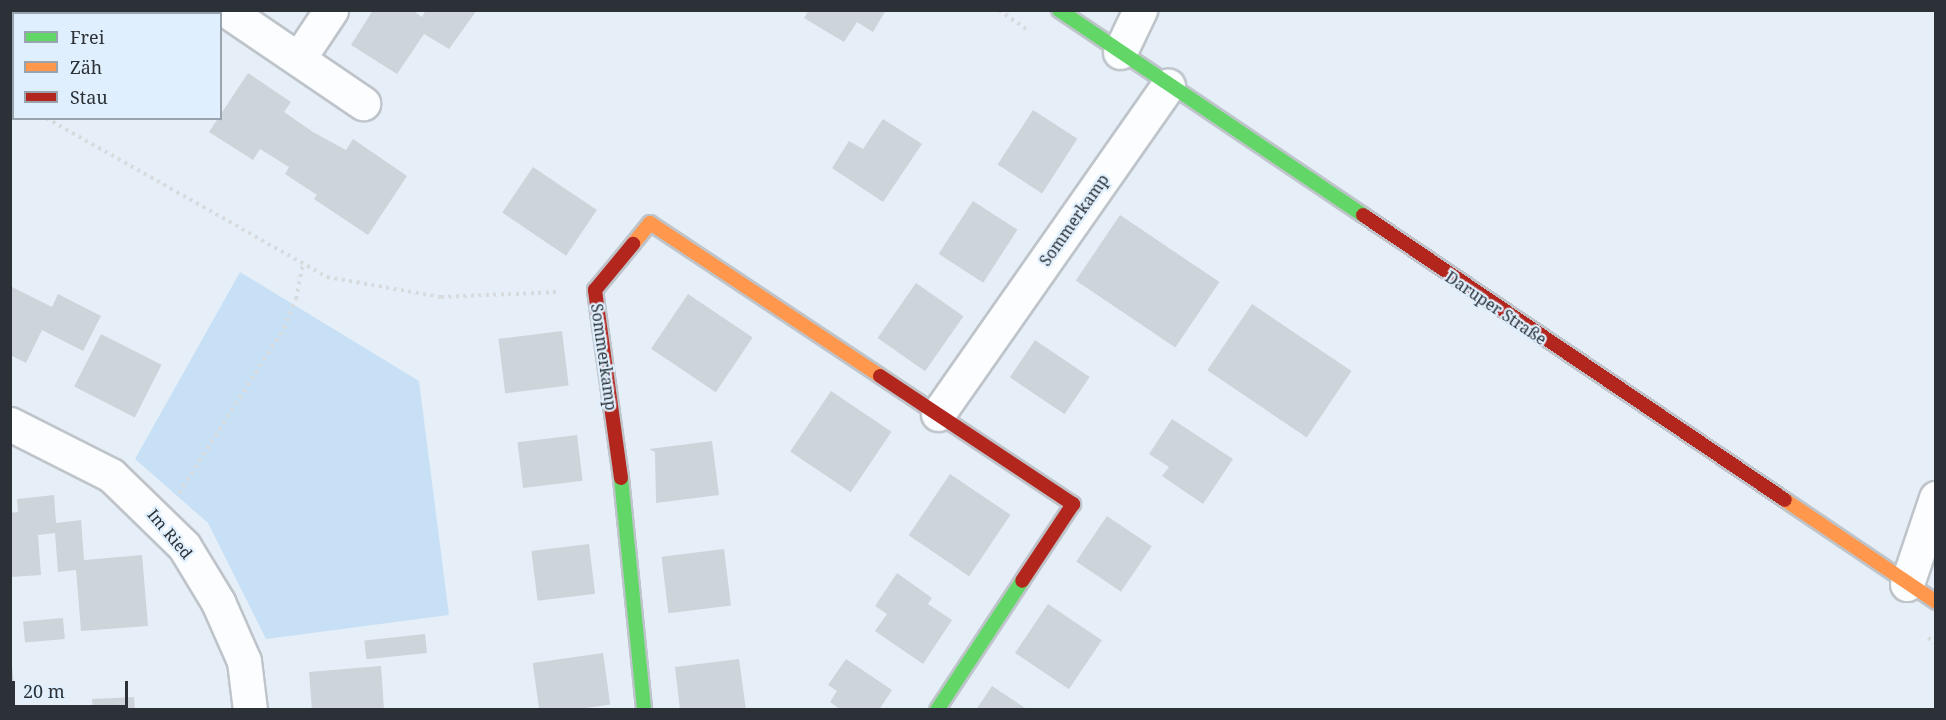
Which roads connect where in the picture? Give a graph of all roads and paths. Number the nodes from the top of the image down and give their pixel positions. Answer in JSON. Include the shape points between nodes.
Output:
{"nodes":[{"id":1,"x":226,"y":10,"type":"edge"},
{"id":2,"x":331,"y":10,"type":"edge"},
{"id":3,"x":1059,"y":10,"type":"edge"},
{"id":4,"x":1140,"y":10,"type":"edge"},
{"id":5,"x":1120,"y":52,"type":"junction"},
{"id":6,"x":299,"y":58,"type":"junction"},
{"id":7,"x":1168,"y":85,"type":"junction"},
{"id":8,"x":363,"y":103,"type":"dead end"},
{"id":9,"x":50,"y":120,"type":"edge"},
{"id":10,"x":303,"y":263,"type":"junction"},
{"id":11,"x":595,"y":290,"type":"junction"},
{"id":12,"x":938,"y":414,"type":"junction"},
{"id":13,"x":10,"y":424,"type":"edge"},
{"id":14,"x":1935,"y":498,"type":"edge"},
{"id":15,"x":161,"y":521,"type":"junction"},
{"id":16,"x":1907,"y":584,"type":"junction"},
{"id":17,"x":1935,"y":602,"type":"edge"},
{"id":18,"x":250,"y":710,"type":"edge"},
{"id":19,"x":644,"y":710,"type":"edge"},
{"id":20,"x":937,"y":710,"type":"edge"}],
"edges":[{"from":1,"to":6,"type":"street"},
{"from":2,"to":6,"type":"street"},
{"from":3,"to":5,"type":"street","name":"Daruper Straße"},
{"from":4,"to":5,"type":"street"},
{"from":5,"to":7,"type":"street","name":"Daruper Straße"},
{"from":6,"to":8,"type":"street"},
{"from":7,"to":12,"type":"street","name":"Sommerkamp"},
{"from":7,"to":16,"type":"street","name":"Daruper Straße"},
{"from":9,"to":10,"type":"path"},
{"from":10,"to":11,"type":"path","via":[[327,277],[441,297]]},
{"from":10,"to":15,"type":"path","via":[[296,299],[284,328]]},
{"from":11,"to":12,"type":"street","name":"Sommerkamp","via":[[650,223]]},
{"from":11,"to":19,"type":"street","name":"Sommerkamp","via":[[623,492]]},
{"from":12,"to":20,"type":"street","name":"Sommerkamp","via":[[1073,504]]},
{"from":13,"to":15,"type":"street","name":"Im Ried","via":[[111,475]]},
{"from":14,"to":16,"type":"street"},
{"from":15,"to":18,"type":"street","name":"Im Ried","via":[[184,546],[218,603],[244,661]]},
{"from":16,"to":17,"type":"street","name":"Daruper Straße"}]}
